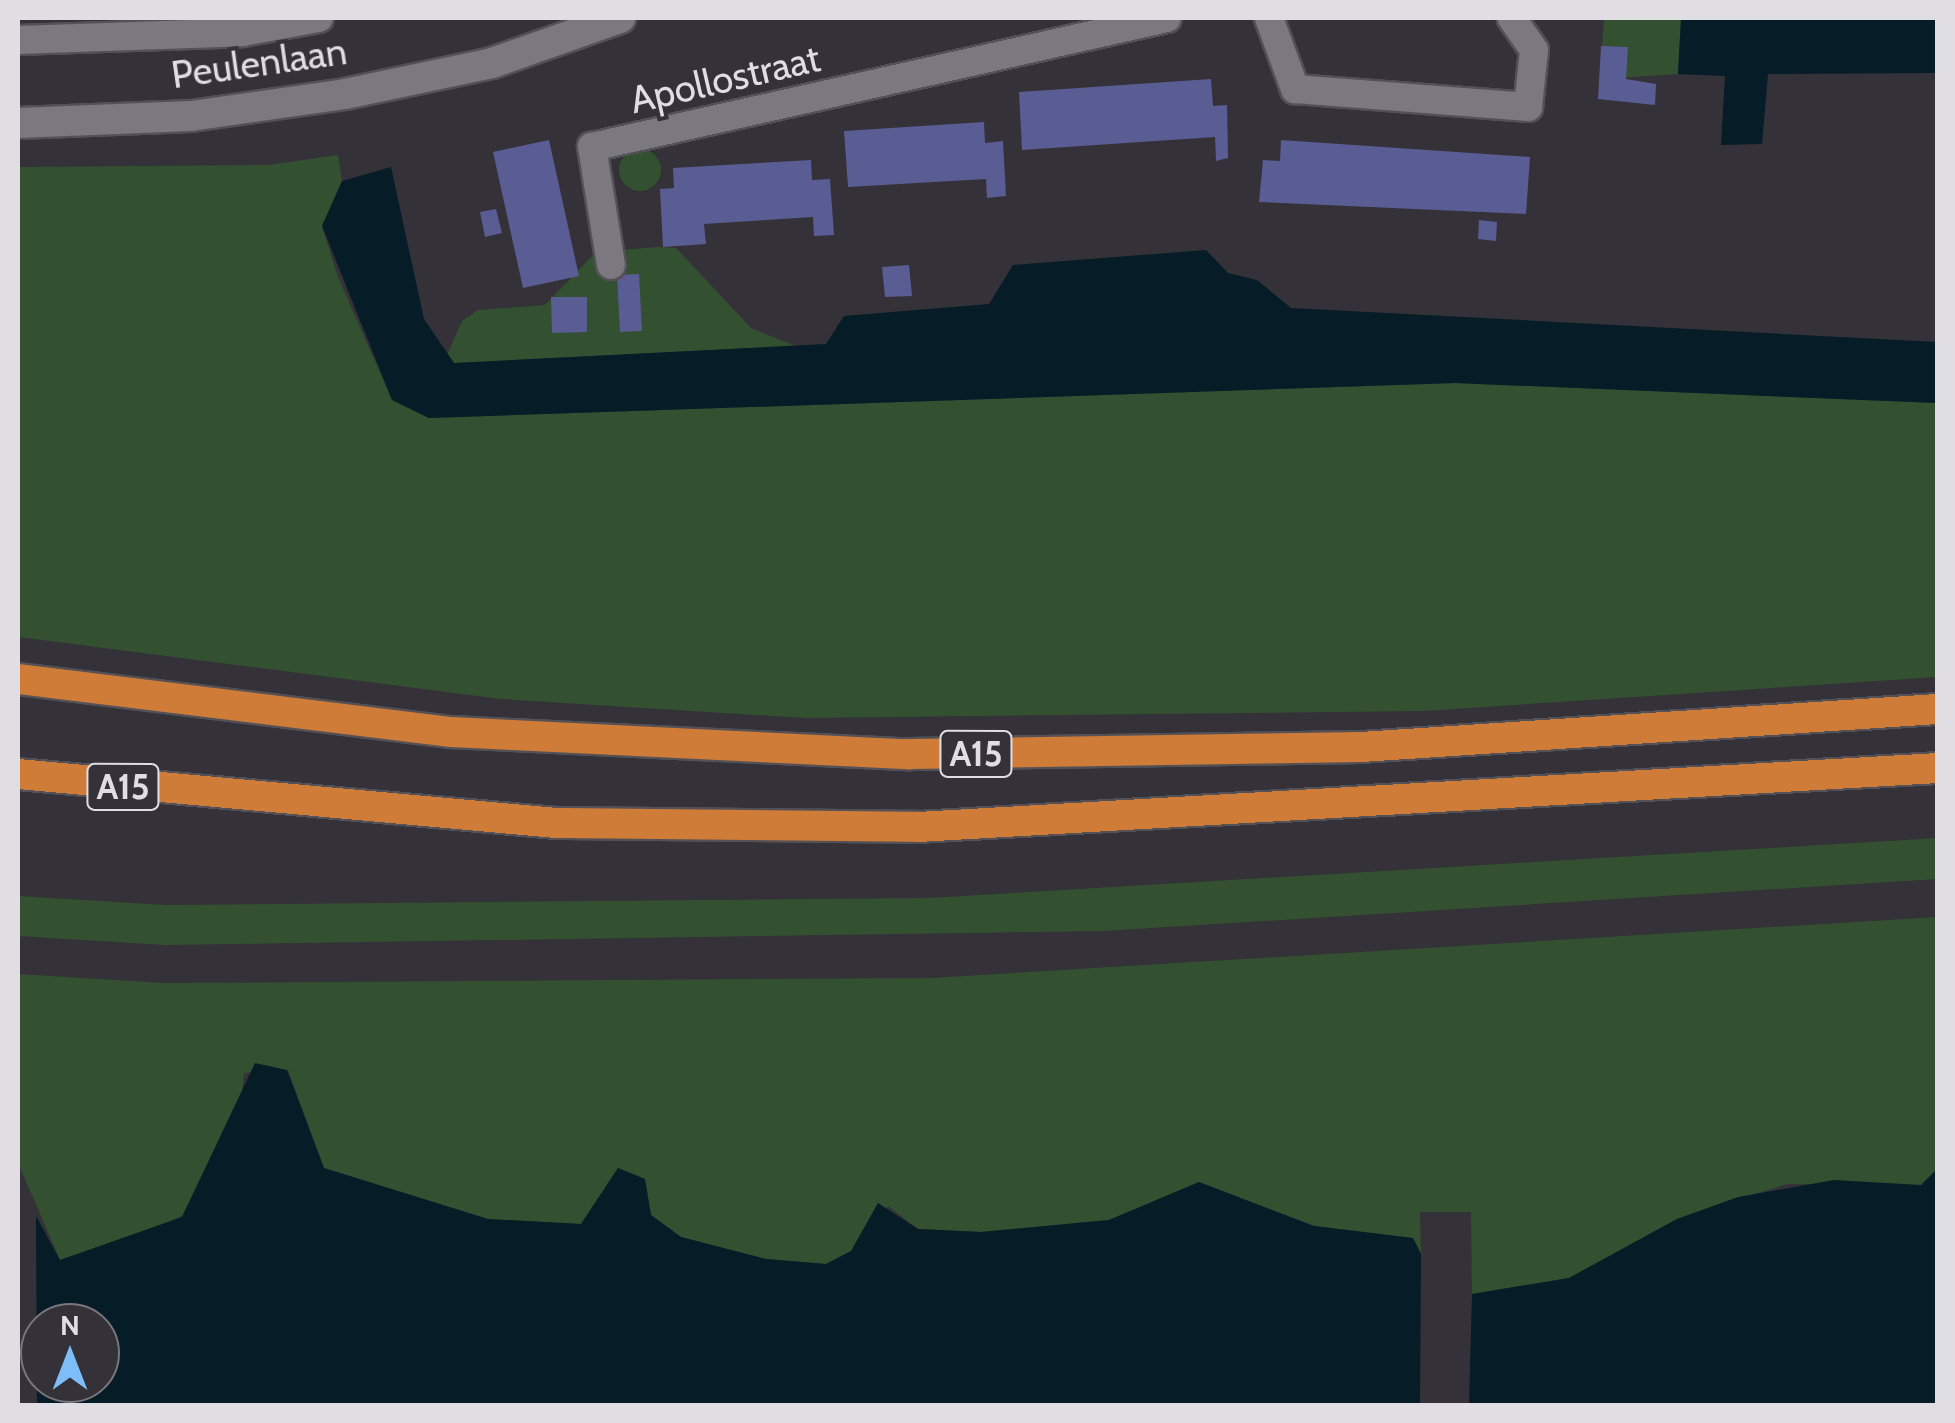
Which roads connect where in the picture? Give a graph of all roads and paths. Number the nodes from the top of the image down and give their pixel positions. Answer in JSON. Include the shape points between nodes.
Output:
{"nodes":[{"id":1,"x":319,"y":18,"type":"edge"},
{"id":2,"x":620,"y":18,"type":"edge"},
{"id":3,"x":1166,"y":18,"type":"edge"},
{"id":4,"x":1269,"y":18,"type":"edge"},
{"id":5,"x":1512,"y":18,"type":"edge"},
{"id":6,"x":18,"y":40,"type":"edge"},
{"id":7,"x":18,"y":122,"type":"edge"},
{"id":8,"x":611,"y":265,"type":"dead end"},
{"id":9,"x":18,"y":679,"type":"edge"},
{"id":10,"x":1938,"y":709,"type":"edge"},
{"id":11,"x":1938,"y":768,"type":"edge"},
{"id":12,"x":18,"y":774,"type":"edge"}],
"edges":[{"from":1,"to":6,"type":"street","via":[[243,32]]},
{"from":2,"to":7,"type":"street","name":"Peulenlaan","via":[[492,63],[345,94],[191,116]]},
{"from":3,"to":8,"type":"street","name":"Apollostraat","via":[[592,147]]},
{"from":4,"to":5,"type":"street","via":[[1295,89],[1528,107],[1534,50]]},
{"from":9,"to":10,"type":"highway","number":"A15","via":[[451,732],[908,754],[1360,747]]},
{"from":11,"to":12,"type":"highway","number":"A15","via":[[918,827],[487,819]]}]}
